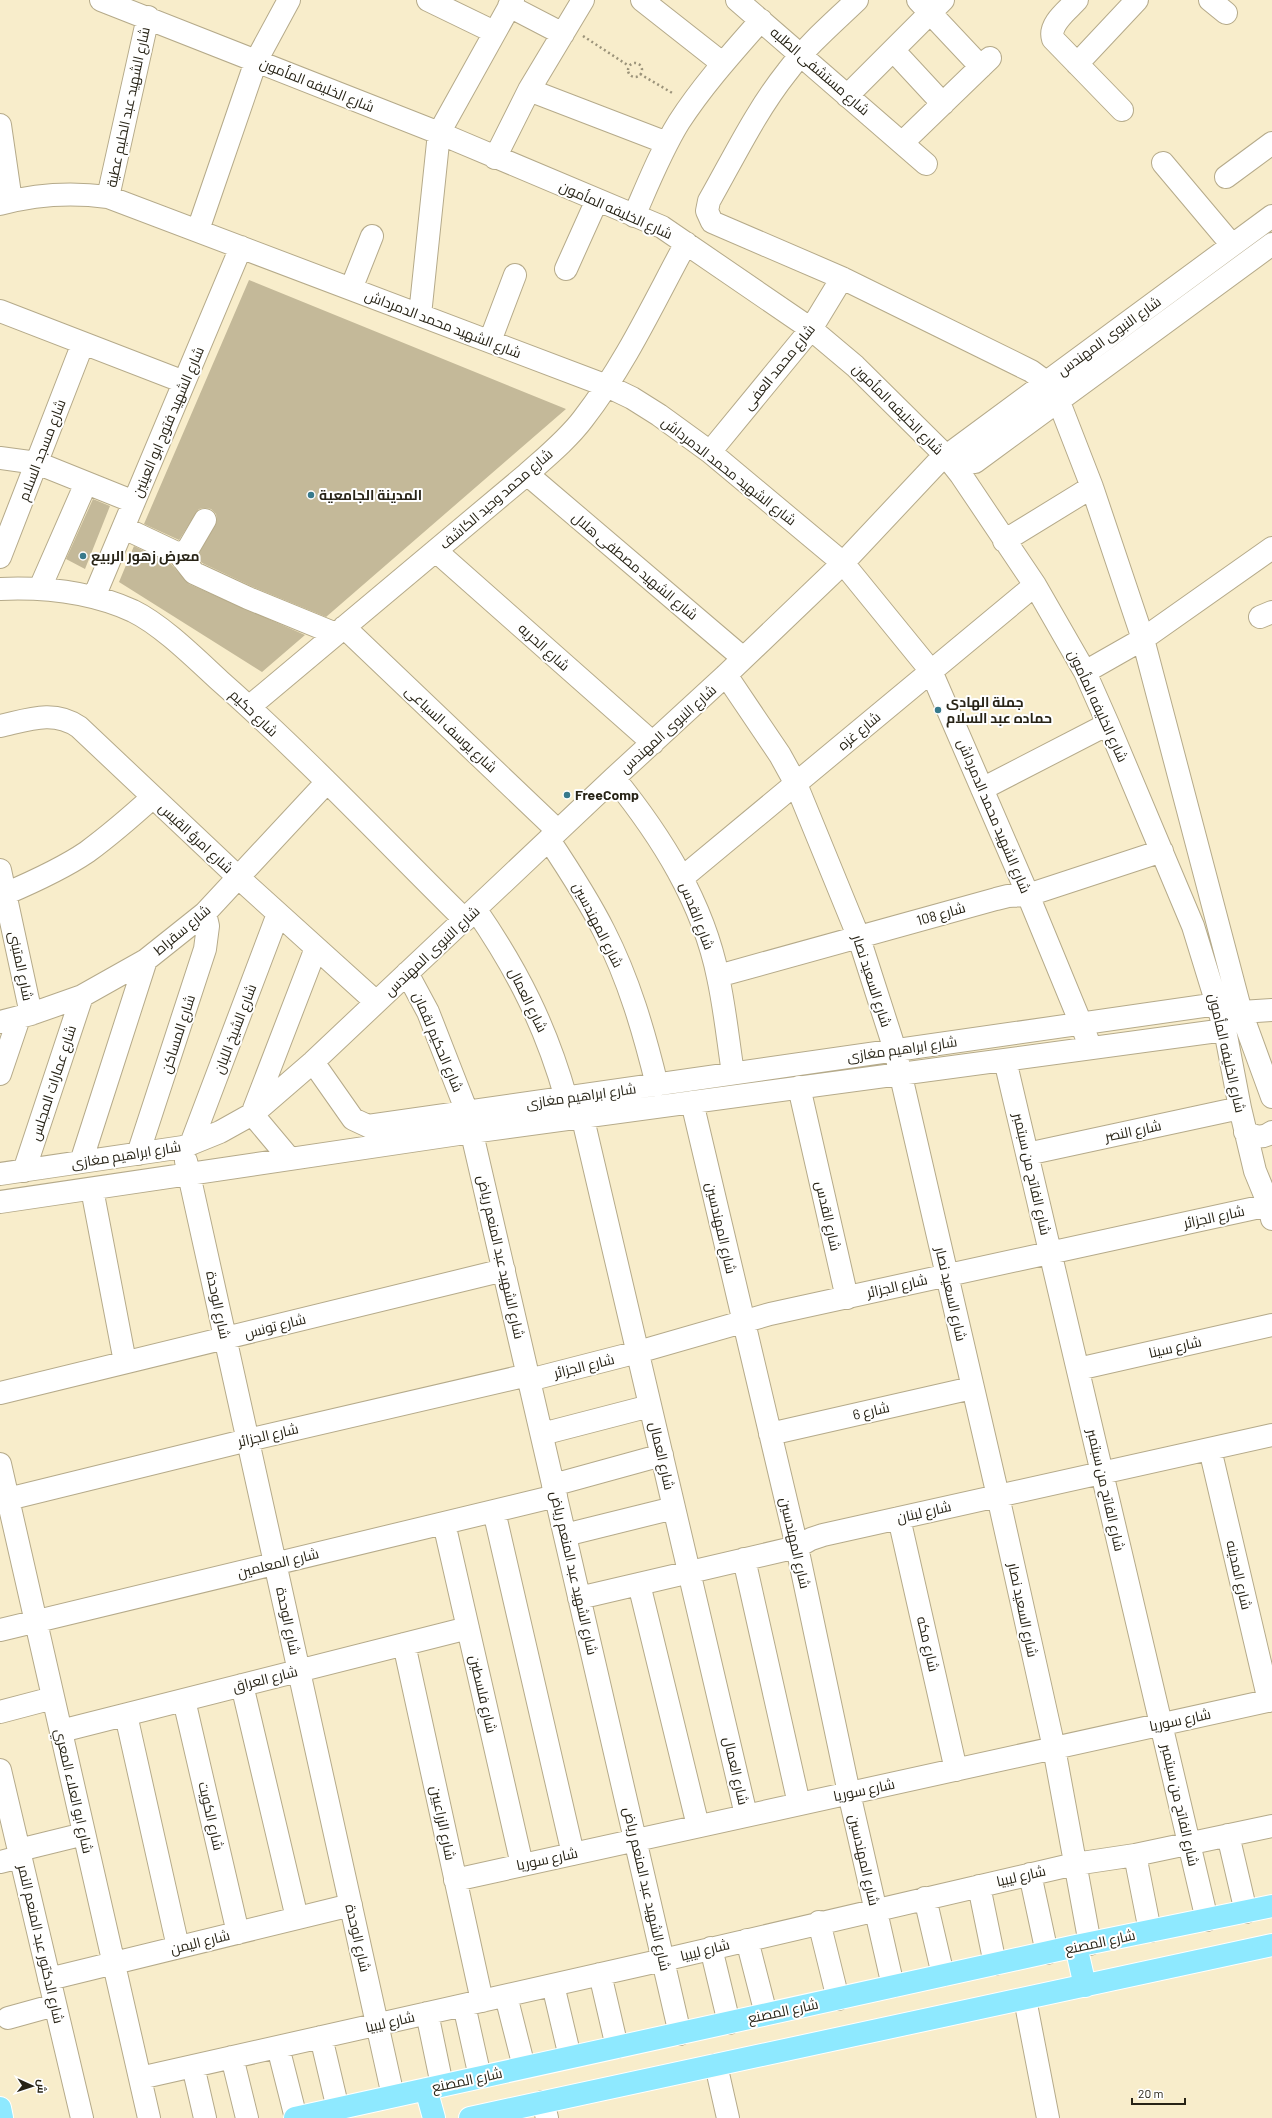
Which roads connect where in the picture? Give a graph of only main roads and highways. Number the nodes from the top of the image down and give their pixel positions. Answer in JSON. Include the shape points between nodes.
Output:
{"nodes":[{"id":1,"x":1272,"y":1906,"type":"edge"},
{"id":2,"x":1083,"y":1945,"type":"junction"},
{"id":3,"x":1272,"y":1945,"type":"edge"},
{"id":4,"x":1085,"y":1986,"type":"junction"},
{"id":5,"x":434,"y":2087,"type":"junction"},
{"id":6,"x":0,"y":2108,"type":"edge"},
{"id":7,"x":545,"y":2110,"type":"edge"},
{"id":8,"x":329,"y":2113,"type":"edge"},
{"id":9,"x":2,"y":2118,"type":"edge"},
{"id":10,"x":295,"y":2118,"type":"edge"},
{"id":11,"x":434,"y":2118,"type":"edge"},
{"id":12,"x":470,"y":2118,"type":"edge"}],
"edges":[{"from":1,"to":2,"type":"main road","name":"شارع المصنع"},
{"from":2,"to":4,"type":"main road"},
{"from":2,"to":5,"type":"main road","name":"شارع المصنع"},
{"from":3,"to":4,"type":"main road"},
{"from":4,"to":7,"type":"main road","via":[[716,2064]]},
{"from":5,"to":8,"type":"main road","name":"شارع المصنع"},
{"from":5,"to":11,"type":"main road"},
{"from":6,"to":9,"type":"main road"},
{"from":7,"to":12,"type":"main road"},
{"from":8,"to":10,"type":"main road","name":"شارع المصنع"}]}
